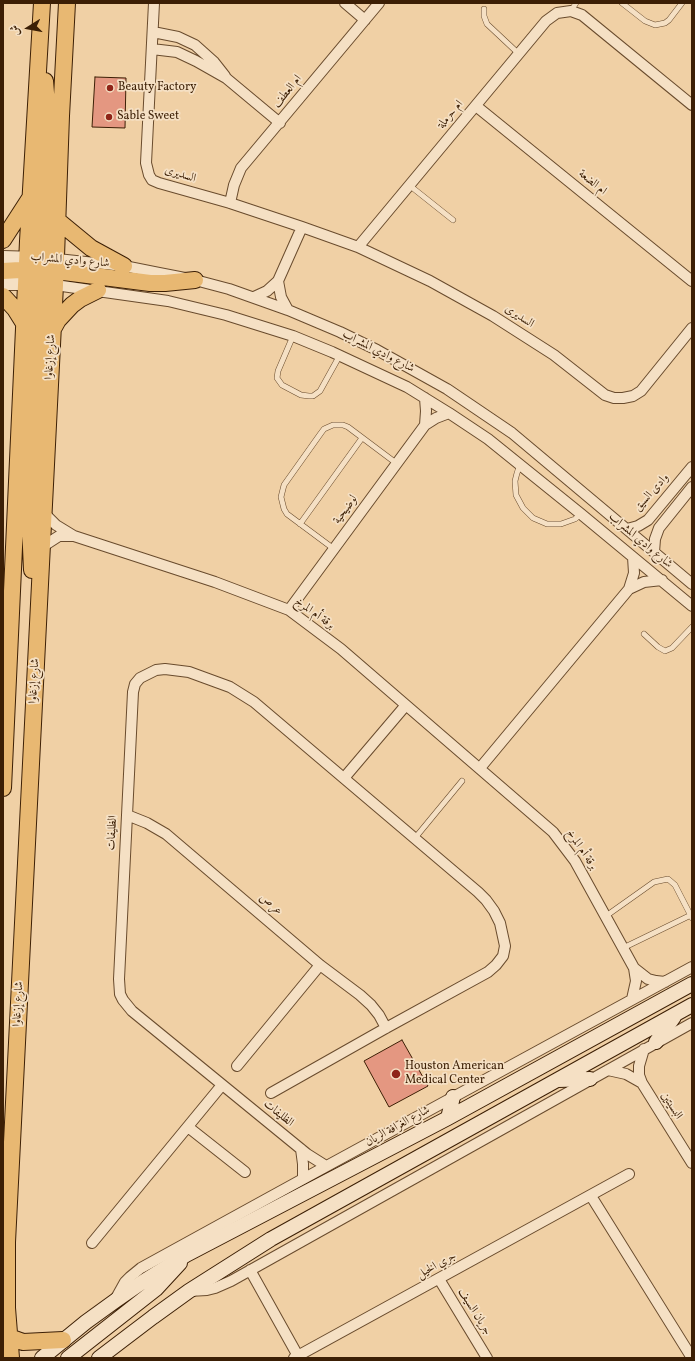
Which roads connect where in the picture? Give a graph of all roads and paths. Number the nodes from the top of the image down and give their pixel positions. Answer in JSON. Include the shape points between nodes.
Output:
{"nodes":[{"id":1,"x":42,"y":3,"type":"edge"},
{"id":2,"x":66,"y":3,"type":"edge"},
{"id":3,"x":154,"y":3,"type":"edge"},
{"id":4,"x":345,"y":3,"type":"edge"},
{"id":5,"x":379,"y":3,"type":"edge"},
{"id":6,"x":622,"y":3,"type":"edge"},
{"id":7,"x":682,"y":3,"type":"edge"},
{"id":8,"x":574,"y":7,"type":"edge"},
{"id":9,"x":484,"y":9,"type":"dead end"},
{"id":10,"x":365,"y":20,"type":"junction"},
{"id":11,"x":152,"y":32,"type":"junction"},
{"id":12,"x":152,"y":50,"type":"junction"},
{"id":13,"x":519,"y":54,"type":"junction"},
{"id":14,"x":39,"y":56,"type":"junction"},
{"id":15,"x":226,"y":78,"type":"junction"},
{"id":16,"x":692,"y":105,"type":"edge"},
{"id":17,"x":476,"y":106,"type":"junction"},
{"id":18,"x":280,"y":123,"type":"junction"},
{"id":19,"x":410,"y":185,"type":"junction"},
{"id":20,"x":31,"y":197,"type":"junction"},
{"id":21,"x":230,"y":203,"type":"junction"},
{"id":22,"x":57,"y":220,"type":"junction"},
{"id":23,"x":453,"y":220,"type":"dead end"},
{"id":24,"x":302,"y":227,"type":"junction"},
{"id":25,"x":3,"y":240,"type":"edge"},
{"id":26,"x":358,"y":246,"type":"junction"},
{"id":27,"x":3,"y":257,"type":"edge"},
{"id":28,"x":124,"y":266,"type":"junction"},
{"id":29,"x":3,"y":271,"type":"edge"},
{"id":30,"x":41,"y":271,"type":"junction"},
{"id":31,"x":195,"y":280,"type":"junction"},
{"id":32,"x":278,"y":281,"type":"junction"},
{"id":33,"x":692,"y":281,"type":"edge"},
{"id":34,"x":3,"y":284,"type":"edge"},
{"id":35,"x":98,"y":290,"type":"junction"},
{"id":36,"x":3,"y":296,"type":"edge"},
{"id":37,"x":254,"y":297,"type":"junction"},
{"id":38,"x":288,"y":310,"type":"junction"},
{"id":39,"x":25,"y":325,"type":"junction"},
{"id":40,"x":692,"y":328,"type":"edge"},
{"id":41,"x":53,"y":329,"type":"junction"},
{"id":42,"x":293,"y":336,"type":"junction"},
{"id":43,"x":340,"y":355,"type":"junction"},
{"id":44,"x":425,"y":398,"type":"junction"},
{"id":45,"x":449,"y":413,"type":"junction"},
{"id":46,"x":425,"y":425,"type":"junction"},
{"id":47,"x":362,"y":438,"type":"junction"},
{"id":48,"x":396,"y":464,"type":"junction"},
{"id":49,"x":520,"y":465,"type":"junction"},
{"id":50,"x":692,"y":467,"type":"edge"},
{"id":51,"x":692,"y":487,"type":"edge"},
{"id":52,"x":43,"y":512,"type":"junction"},
{"id":53,"x":581,"y":514,"type":"junction"},
{"id":54,"x":300,"y":524,"type":"junction"},
{"id":55,"x":627,"y":530,"type":"junction"},
{"id":56,"x":74,"y":536,"type":"junction"},
{"id":57,"x":42,"y":547,"type":"junction"},
{"id":58,"x":334,"y":548,"type":"junction"},
{"id":59,"x":654,"y":552,"type":"junction"},
{"id":60,"x":633,"y":557,"type":"junction"},
{"id":61,"x":662,"y":580,"type":"junction"},
{"id":62,"x":692,"y":584,"type":"edge"},
{"id":63,"x":629,"y":589,"type":"junction"},
{"id":64,"x":692,"y":606,"type":"edge"},
{"id":65,"x":39,"y":609,"type":"junction"},
{"id":66,"x":289,"y":610,"type":"junction"},
{"id":67,"x":692,"y":627,"type":"edge"},
{"id":68,"x":644,"y":634,"type":"dead end"},
{"id":69,"x":406,"y":705,"type":"junction"},
{"id":70,"x":480,"y":768,"type":"junction"},
{"id":71,"x":344,"y":778,"type":"junction"},
{"id":72,"x":462,"y":781,"type":"dead end"},
{"id":73,"x":3,"y":788,"type":"edge"},
{"id":74,"x":127,"y":815,"type":"junction"},
{"id":75,"x":415,"y":838,"type":"junction"},
{"id":76,"x":606,"y":916,"type":"junction"},
{"id":77,"x":691,"y":916,"type":"edge"},
{"id":78,"x":623,"y":948,"type":"junction"},
{"id":79,"x":320,"y":965,"type":"junction"},
{"id":80,"x":692,"y":967,"type":"edge"},
{"id":81,"x":634,"y":968,"type":"junction"},
{"id":82,"x":665,"y":982,"type":"junction"},
{"id":83,"x":692,"y":984,"type":"edge"},
{"id":84,"x":632,"y":999,"type":"junction"},
{"id":85,"x":692,"y":1005,"type":"edge"},
{"id":86,"x":676,"y":1013,"type":"junction"},
{"id":87,"x":692,"y":1022,"type":"edge"},
{"id":88,"x":386,"y":1028,"type":"junction"},
{"id":89,"x":650,"y":1046,"type":"junction"},
{"id":90,"x":237,"y":1066,"type":"dead end"},
{"id":91,"x":608,"y":1070,"type":"junction"},
{"id":92,"x":590,"y":1079,"type":"junction"},
{"id":93,"x":556,"y":1080,"type":"junction"},
{"id":94,"x":642,"y":1083,"type":"junction"},
{"id":95,"x":222,"y":1085,"type":"junction"},
{"id":96,"x":271,"y":1093,"type":"dead end"},
{"id":97,"x":453,"y":1097,"type":"junction"},
{"id":98,"x":448,"y":1118,"type":"junction"},
{"id":99,"x":188,"y":1127,"type":"junction"},
{"id":100,"x":301,"y":1149,"type":"junction"},
{"id":101,"x":688,"y":1149,"type":"edge"},
{"id":102,"x":692,"y":1163,"type":"edge"},
{"id":103,"x":326,"y":1166,"type":"junction"},
{"id":104,"x":245,"y":1172,"type":"dead end"},
{"id":105,"x":629,"y":1174,"type":"dead end"},
{"id":106,"x":303,"y":1178,"type":"junction"},
{"id":107,"x":591,"y":1196,"type":"junction"},
{"id":108,"x":92,"y":1243,"type":"dead end"},
{"id":109,"x":186,"y":1255,"type":"junction"},
{"id":110,"x":250,"y":1270,"type":"junction"},
{"id":111,"x":439,"y":1279,"type":"junction"},
{"id":112,"x":189,"y":1291,"type":"junction"},
{"id":113,"x":115,"y":1301,"type":"junction"},
{"id":114,"x":8,"y":1335,"type":"junction"},
{"id":115,"x":62,"y":1340,"type":"junction"},
{"id":116,"x":296,"y":1357,"type":"edge"},
{"id":117,"x":11,"y":1358,"type":"edge"},
{"id":118,"x":42,"y":1358,"type":"edge"},
{"id":119,"x":68,"y":1358,"type":"edge"},
{"id":120,"x":99,"y":1358,"type":"edge"},
{"id":121,"x":487,"y":1358,"type":"edge"},
{"id":122,"x":692,"y":1358,"type":"edge"}],
"edges":[{"from":1,"to":14,"type":"main road","name":"شارع إزغاوا"},
{"from":2,"to":22,"type":"main road","name":"شارع إزغاوا"},
{"from":3,"to":11,"type":"street","name":"السديرى"},
{"from":4,"to":10,"type":"street"},
{"from":5,"to":10,"type":"street","name":"ام العطف"},
{"from":6,"to":7,"type":"lane","via":[[645,22],[655,25],[669,20]]},
{"from":8,"to":13,"type":"street","name":"ام حرملة","via":[[550,18]]},
{"from":8,"to":16,"type":"street"},
{"from":9,"to":13,"type":"lane","via":[[487,24]]},
{"from":10,"to":18,"type":"street","name":"ام العطف"},
{"from":11,"to":12,"type":"street","name":"السديرى"},
{"from":11,"to":15,"type":"street","via":[[178,37],[195,46],[214,62]]},
{"from":12,"to":15,"type":"street","via":[[184,55]]},
{"from":12,"to":21,"type":"street","name":"السديرى","via":[[146,163],[149,175],[152,180],[159,183]]},
{"from":13,"to":17,"type":"street","name":"ام حرملة"},
{"from":14,"to":20,"type":"main road","name":"شارع إزغاوا"},
{"from":14,"to":30,"type":"main road","via":[[46,85],[48,116]]},
{"from":15,"to":18,"type":"street"},
{"from":17,"to":19,"type":"street","name":"ام حرملة"},
{"from":17,"to":33,"type":"street","name":"ام الضعة"},
{"from":18,"to":21,"type":"street","name":"ام العطف","via":[[241,168]]},
{"from":19,"to":23,"type":"lane"},
{"from":19,"to":26,"type":"street","name":"ام حرملة"},
{"from":20,"to":25,"type":"main road"},
{"from":20,"to":30,"type":"main road","name":"شارع إزغاوا"},
{"from":21,"to":24,"type":"street","name":"السديرى"},
{"from":22,"to":28,"type":"main road","via":[[91,248]]},
{"from":22,"to":30,"type":"main road","name":"شارع إزغاوا"},
{"from":24,"to":26,"type":"street","name":"السديرى"},
{"from":24,"to":32,"type":"street"},
{"from":26,"to":40,"type":"street","name":"السديرى","via":[[430,281],[493,316],[554,355],[605,395],[614,398],[628,397],[641,390]]},
{"from":27,"to":30,"type":"street","name":"شارع وادي المشراب"},
{"from":28,"to":30,"type":"street","name":"شارع وادي المشراب"},
{"from":28,"to":31,"type":"street","name":"شارع وادي المشراب"},
{"from":29,"to":30,"type":"main road"},
{"from":30,"to":31,"type":"main road","via":[[150,283]]},
{"from":30,"to":34,"type":"street","name":"شارع وادي المشراب"},
{"from":30,"to":35,"type":"street","name":"شارع وادي المشراب"},
{"from":30,"to":39,"type":"main road","name":"شارع إزغاوا"},
{"from":30,"to":41,"type":"main road","name":"شارع إزغاوا"},
{"from":30,"to":65,"type":"main road","via":[[30,525],[32,567]]},
{"from":31,"to":37,"type":"street","name":"شارع وادي المشراب"},
{"from":32,"to":37,"type":"street","via":[[267,292]]},
{"from":32,"to":38,"type":"street","via":[[281,298]]},
{"from":35,"to":41,"type":"main road","via":[[72,305]]},
{"from":35,"to":42,"type":"street","name":"شارع وادي المشراب","via":[[168,301],[254,323]]},
{"from":36,"to":39,"type":"main road"},
{"from":37,"to":38,"type":"street","name":"شارع وادي المشراب"},
{"from":38,"to":55,"type":"street","name":"شارع وادي المشراب","via":[[377,350],[447,389],[512,434]]},
{"from":39,"to":73,"type":"main road","name":"شارع إزغاوا"},
{"from":41,"to":52,"type":"main road","name":"شارع إزغاوا"},
{"from":42,"to":43,"type":"street","name":"شارع وادي المشراب"},
{"from":42,"to":43,"type":"lane","via":[[277,378],[282,385],[301,395],[313,396],[320,391]]},
{"from":43,"to":44,"type":"street","name":"شارع وادي المشراب"},
{"from":44,"to":45,"type":"street","name":"شارع وادي المشراب"},
{"from":44,"to":46,"type":"street"},
{"from":45,"to":46,"type":"street","name":"لوضيحية"},
{"from":45,"to":49,"type":"street","name":"شارع وادي المشراب","via":[[488,439]]},
{"from":46,"to":48,"type":"street","name":"لوضيحية"},
{"from":47,"to":48,"type":"lane"},
{"from":47,"to":54,"type":"lane"},
{"from":47,"to":54,"type":"lane","via":[[348,426],[338,424],[328,427],[321,433],[282,490],[281,497],[287,514]]},
{"from":48,"to":58,"type":"street","name":"لوضيحية"},
{"from":49,"to":53,"type":"street","name":"شارع وادي المشراب"},
{"from":49,"to":53,"type":"lane","via":[[515,480],[516,495],[523,508],[533,518],[546,524],[561,524]]},
{"from":50,"to":55,"type":"street","name":"وادى السيق","via":[[648,520]]},
{"from":51,"to":59,"type":"street","via":[[659,528]]},
{"from":52,"to":56,"type":"street","name":"برقة أم المرخ","via":[[56,525]]},
{"from":52,"to":57,"type":"main road","name":"شارع إزغاوا"},
{"from":53,"to":60,"type":"street","name":"شارع وادي المشراب"},
{"from":54,"to":58,"type":"lane"},
{"from":55,"to":59,"type":"street","name":"شارع وادي المشراب"},
{"from":56,"to":57,"type":"street","name":"برقة أم المرخ","via":[[59,536]]},
{"from":56,"to":66,"type":"street","name":"برقة أم المرخ","via":[[215,582]]},
{"from":57,"to":65,"type":"main road","name":"شارع إزغاوا"},
{"from":58,"to":66,"type":"street","name":"لوضيحية"},
{"from":59,"to":62,"type":"street","name":"شارع وادي المشراب"},
{"from":60,"to":61,"type":"street","name":"شارع وادي المشراب"},
{"from":60,"to":63,"type":"street","via":[[634,573]]},
{"from":61,"to":63,"type":"street","via":[[644,582]]},
{"from":61,"to":64,"type":"street","name":"شارع وادي المشراب"},
{"from":63,"to":70,"type":"street"},
{"from":65,"to":114,"type":"main road","name":"شارع إزغاوا","via":[[7,1255]]},
{"from":66,"to":69,"type":"street","name":"برقة أم المرخ","via":[[341,649]]},
{"from":67,"to":68,"type":"lane","via":[[668,650],[661,650]]},
{"from":69,"to":70,"type":"street","name":"برقة أم المرخ"},
{"from":69,"to":71,"type":"street"},
{"from":70,"to":76,"type":"street","name":"برقة أم المرخ","via":[[553,832],[575,861]]},
{"from":71,"to":74,"type":"street","name":"الظليفات","via":[[243,694],[189,672],[156,670],[140,678],[133,692]]},
{"from":71,"to":75,"type":"street","name":"الظليفات"},
{"from":72,"to":75,"type":"lane"},
{"from":74,"to":79,"type":"street","name":"عرص","via":[[166,834]]},
{"from":74,"to":95,"type":"street","name":"الظليفات","via":[[120,994],[132,1011]]},
{"from":75,"to":88,"type":"street","name":"الظليفات","via":[[486,900],[500,923],[505,946],[503,956],[488,972]]},
{"from":76,"to":77,"type":"lane","via":[[654,882],[668,878],[675,885]]},
{"from":76,"to":78,"type":"street","name":"برقة أم المرخ"},
{"from":77,"to":78,"type":"lane"},
{"from":78,"to":81,"type":"street","name":"برقة أم المرخ"},
{"from":79,"to":88,"type":"street","name":"عرص","via":[[370,1005]]},
{"from":79,"to":90,"type":"street"},
{"from":80,"to":82,"type":"street","name":"شارع الغرافة الريان"},
{"from":81,"to":82,"type":"street","name":"برقة أم المرخ","via":[[648,979]]},
{"from":81,"to":84,"type":"street","name":"برقة أم المرخ","via":[[636,981]]},
{"from":82,"to":84,"type":"street","name":"شارع الغرافة الريان"},
{"from":83,"to":98,"type":"main road","name":"شارع الغرافة الريان"},
{"from":84,"to":97,"type":"street","name":"شارع الغرافة الريان"},
{"from":85,"to":86,"type":"main road"},
{"from":86,"to":89,"type":"main road"},
{"from":86,"to":93,"type":"main road"},
{"from":87,"to":89,"type":"street"},
{"from":88,"to":96,"type":"street","name":"الظليفات"},
{"from":89,"to":91,"type":"street"},
{"from":89,"to":94,"type":"street","name":"البسيتين","via":[[639,1066]]},
{"from":91,"to":92,"type":"street"},
{"from":91,"to":94,"type":"street","name":"البسيتين","via":[[626,1074]]},
{"from":92,"to":93,"type":"main road"},
{"from":92,"to":110,"type":"street"},
{"from":93,"to":112,"type":"main road","via":[[271,1239]]},
{"from":94,"to":101,"type":"street","name":"البسيتين"},
{"from":95,"to":99,"type":"street"},
{"from":95,"to":100,"type":"street","name":"الظليفات"},
{"from":97,"to":98,"type":"main road"},
{"from":97,"to":103,"type":"street","name":"شارع الغرافة الريان"},
{"from":98,"to":109,"type":"main road","name":"شارع الغرافة الريان"},
{"from":99,"to":104,"type":"street"},
{"from":99,"to":108,"type":"street"},
{"from":100,"to":103,"type":"street","name":"الظليفات"},
{"from":100,"to":106,"type":"street"},
{"from":101,"to":102,"type":"street","name":"البسيتين"},
{"from":103,"to":106,"type":"street","name":"شارع الغرافة الريان"},
{"from":105,"to":107,"type":"street","name":"جري الخيل"},
{"from":106,"to":113,"type":"street","name":"شارع الغرافة الريان","via":[[135,1272],[125,1282]]},
{"from":107,"to":111,"type":"street","name":"جري الخيل"},
{"from":107,"to":122,"type":"street"},
{"from":109,"to":113,"type":"main road","name":"شارع الغرافة الريان"},
{"from":109,"to":119,"type":"main road","via":[[156,1289]]},
{"from":110,"to":112,"type":"street","via":[[219,1287]]},
{"from":110,"to":116,"type":"street"},
{"from":111,"to":116,"type":"street","name":"جري الخيل"},
{"from":111,"to":121,"type":"street","name":"جريان السيف"},
{"from":112,"to":120,"type":"main road"},
{"from":113,"to":115,"type":"main road","name":"شارع الغرافة الريان"},
{"from":114,"to":115,"type":"main road","via":[[23,1342]]},
{"from":114,"to":117,"type":"main road","name":"شارع إزغاوا"},
{"from":115,"to":118,"type":"main road","name":"شارع الغرافة الريان"}]}
